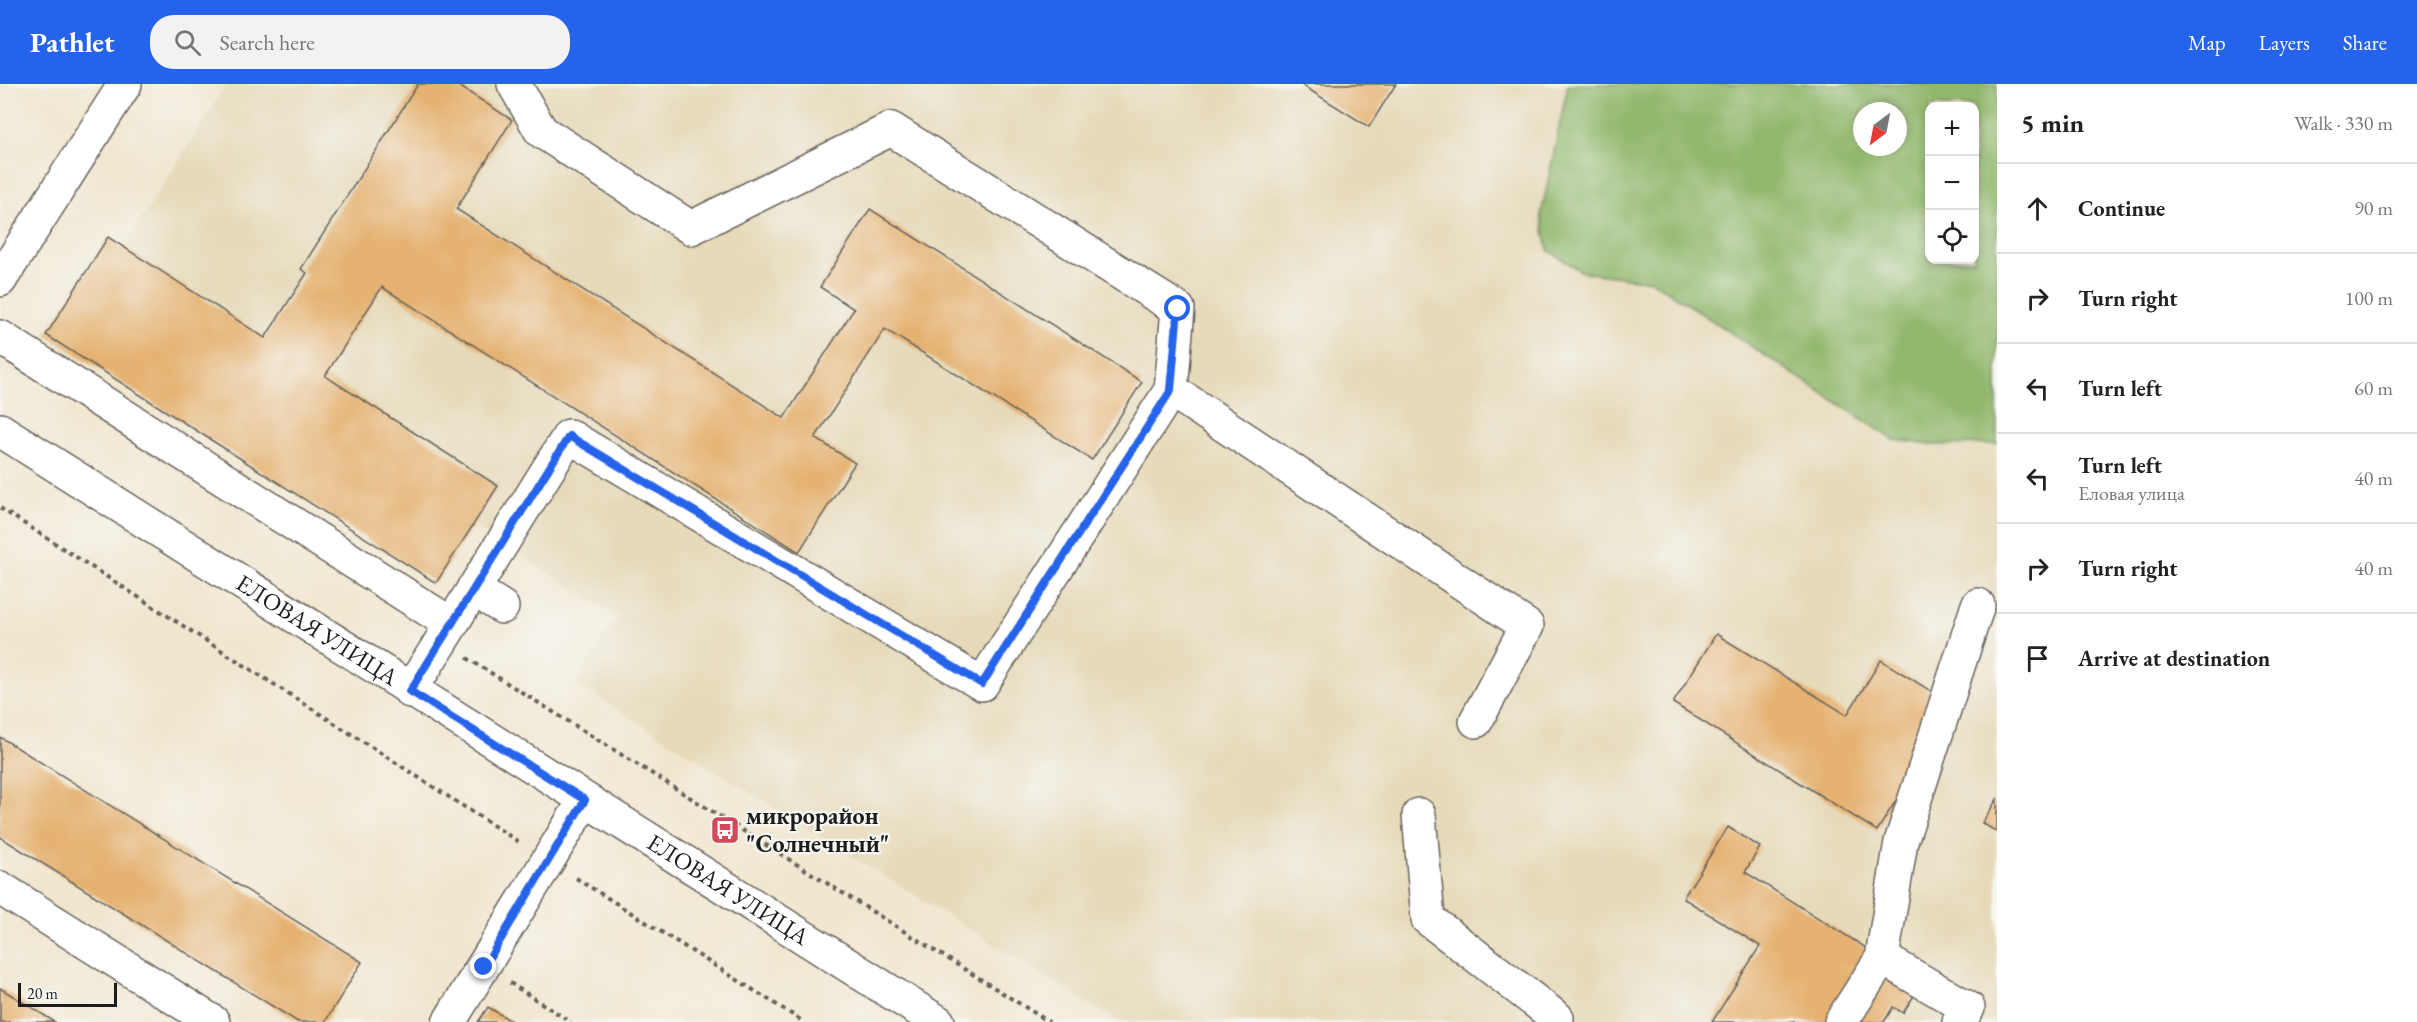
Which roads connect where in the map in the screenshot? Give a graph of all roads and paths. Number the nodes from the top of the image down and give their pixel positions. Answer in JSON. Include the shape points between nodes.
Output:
{"nodes":[{"id":1,"x":125,"y":84,"type":"edge"},
{"id":2,"x":514,"y":84,"type":"edge"},
{"id":3,"x":0,"y":280,"type":"edge"},
{"id":4,"x":0,"y":337,"type":"edge"},
{"id":5,"x":1171,"y":390,"type":"junction"},
{"id":6,"x":0,"y":430,"type":"edge"},
{"id":7,"x":0,"y":508,"type":"edge"},
{"id":8,"x":473,"y":589,"type":"junction"},
{"id":9,"x":1978,"y":605,"type":"dead end"},
{"id":10,"x":502,"y":607,"type":"dead end"},
{"id":11,"x":446,"y":633,"type":"junction"},
{"id":12,"x":410,"y":691,"type":"junction"},
{"id":13,"x":1476,"y":720,"type":"dead end"},
{"id":14,"x":585,"y":800,"type":"junction"},
{"id":15,"x":1419,"y":815,"type":"dead end"},
{"id":16,"x":548,"y":861,"type":"junction"},
{"id":17,"x":0,"y":888,"type":"edge"},
{"id":18,"x":1882,"y":958,"type":"junction"},
{"id":19,"x":484,"y":967,"type":"junction"},
{"id":20,"x":213,"y":1022,"type":"edge"},
{"id":21,"x":449,"y":1022,"type":"edge"},
{"id":22,"x":572,"y":1022,"type":"edge"},
{"id":23,"x":804,"y":1022,"type":"edge"},
{"id":24,"x":938,"y":1022,"type":"edge"},
{"id":25,"x":1049,"y":1022,"type":"edge"},
{"id":26,"x":1555,"y":1022,"type":"edge"},
{"id":27,"x":1841,"y":1022,"type":"edge"},
{"id":28,"x":1959,"y":1022,"type":"edge"}],
"edges":[{"from":1,"to":3,"type":"main road"},
{"from":2,"to":5,"type":"main road","via":[[541,131],[691,228],[891,129],[1178,309]]},
{"from":4,"to":11,"type":"main road"},
{"from":5,"to":8,"type":"main road","via":[[982,684],[569,436]]},
{"from":5,"to":13,"type":"main road","via":[[1527,626]]},
{"from":6,"to":12,"type":"main road","name":"ЕЛОВАЯ УЛИЦА"},
{"from":7,"to":16,"type":"path"},
{"from":8,"to":10,"type":"main road"},
{"from":8,"to":11,"type":"main road"},
{"from":9,"to":18,"type":"main road","via":[[1901,842]]},
{"from":11,"to":12,"type":"main road"},
{"from":11,"to":25,"type":"path"},
{"from":12,"to":14,"type":"main road","name":"ЕЛОВАЯ УЛИЦА"},
{"from":14,"to":16,"type":"main road"},
{"from":14,"to":24,"type":"main road","name":"ЕЛОВАЯ УЛИЦА"},
{"from":15,"to":26,"type":"main road","via":[[1428,919],[1557,1018]]},
{"from":16,"to":19,"type":"main road"},
{"from":16,"to":23,"type":"path"},
{"from":17,"to":20,"type":"main road"},
{"from":18,"to":27,"type":"main road"},
{"from":18,"to":28,"type":"main road","via":[[1968,1008]]},
{"from":19,"to":21,"type":"main road"},
{"from":19,"to":22,"type":"path"}]}
